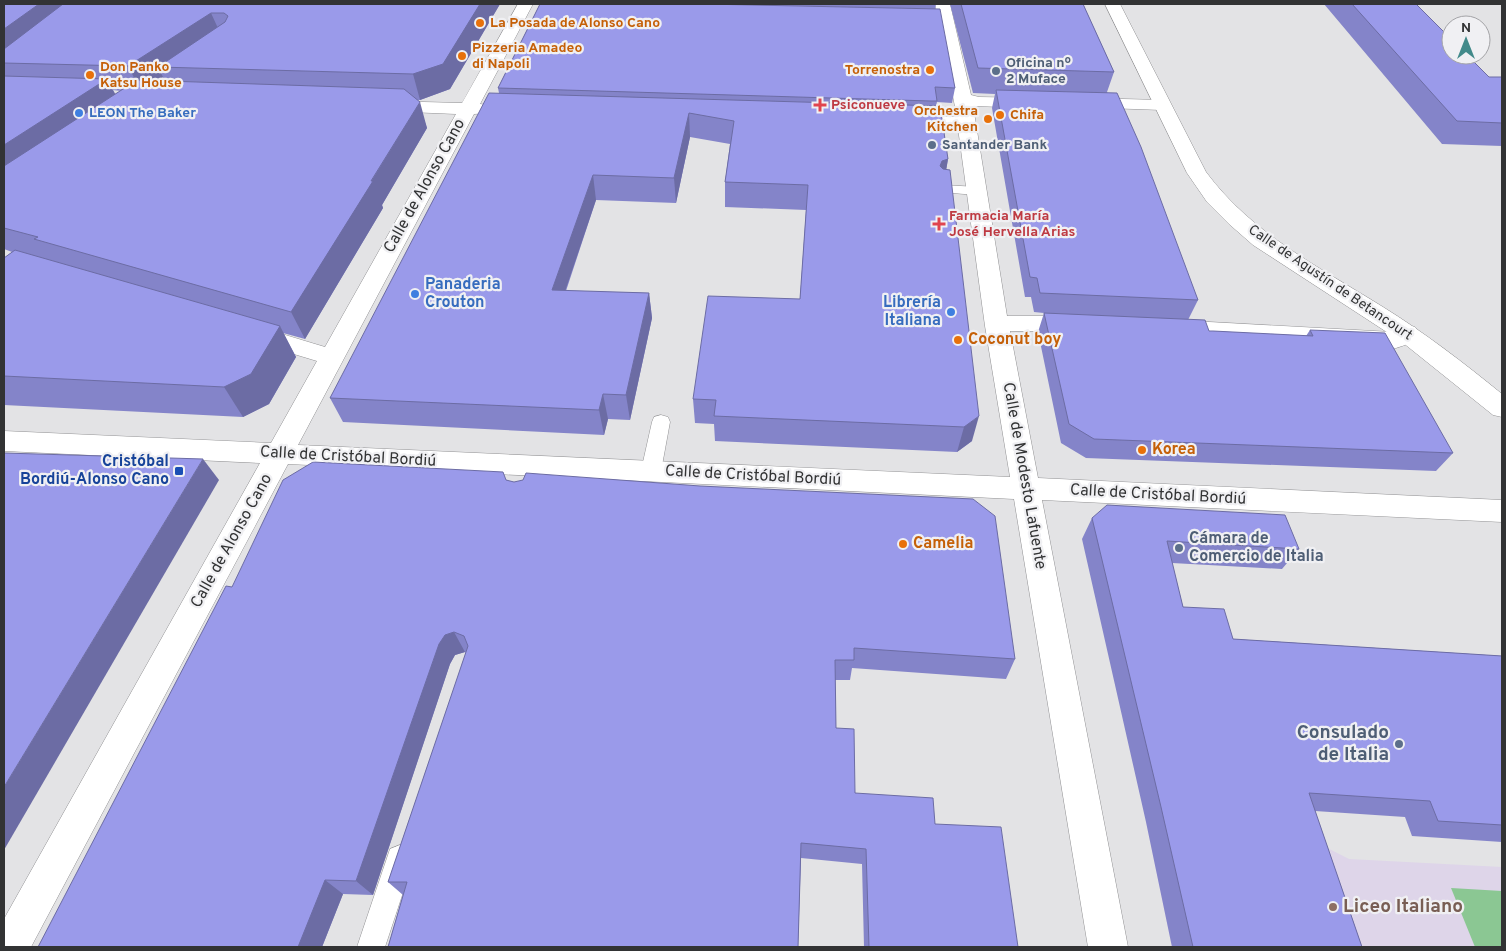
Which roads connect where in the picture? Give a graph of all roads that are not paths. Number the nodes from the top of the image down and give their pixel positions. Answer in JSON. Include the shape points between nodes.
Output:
{"nodes":[{"id":1,"x":1112,"y":4,"type":"edge"},
{"id":2,"x":529,"y":6,"type":"edge"},
{"id":3,"x":939,"y":12,"type":"edge"},
{"id":4,"x":1047,"y":103,"type":"edge"},
{"id":5,"x":1066,"y":103,"type":"edge"},
{"id":6,"x":1162,"y":105,"type":"junction"},
{"id":7,"x":370,"y":106,"type":"edge"},
{"id":8,"x":468,"y":109,"type":"junction"},
{"id":9,"x":500,"y":110,"type":"edge"},
{"id":10,"x":964,"y":110,"type":"junction"},
{"id":11,"x":889,"y":122,"type":"edge"},
{"id":12,"x":944,"y":189,"type":"edge"},
{"id":13,"x":977,"y":191,"type":"junction"},
{"id":14,"x":1106,"y":325,"type":"edge"},
{"id":15,"x":997,"y":326,"type":"junction"},
{"id":16,"x":232,"y":327,"type":"edge"},
{"id":17,"x":1155,"y":327,"type":"edge"},
{"id":18,"x":1406,"y":333,"type":"junction"},
{"id":19,"x":332,"y":357,"type":"junction"},
{"id":20,"x":1502,"y":408,"type":"edge"},
{"id":21,"x":661,"y":422,"type":"dead end"},
{"id":22,"x":4,"y":441,"type":"edge"},
{"id":23,"x":280,"y":454,"type":"junction"},
{"id":24,"x":651,"y":471,"type":"junction"},
{"id":25,"x":1027,"y":488,"type":"junction"},
{"id":26,"x":1502,"y":511,"type":"edge"},
{"id":27,"x":408,"y":834,"type":"edge"},
{"id":28,"x":10,"y":947,"type":"edge"},
{"id":29,"x":371,"y":947,"type":"edge"},
{"id":30,"x":1108,"y":947,"type":"edge"}],
"edges":[{"from":1,"to":6,"type":"street","name":"Calle de Agustín de Betancourt"},
{"from":2,"to":8,"type":"street","name":"Calle de Alonso Cano"},
{"from":3,"to":10,"type":"street","name":"Calle de Modesto Lafuente"},
{"from":4,"to":10,"type":"street","via":[[979,102]]},
{"from":5,"to":6,"type":"street"},
{"from":6,"to":18,"type":"street","name":"Calle de Agustín de Betancourt","via":[[1205,187],[1237,220],[1288,258]]},
{"from":7,"to":8,"type":"street"},
{"from":8,"to":9,"type":"street"},
{"from":8,"to":19,"type":"street","name":"Calle de Alonso Cano"},
{"from":10,"to":11,"type":"street","via":[[947,124]]},
{"from":10,"to":13,"type":"street","name":"Calle de Modesto Lafuente"},
{"from":12,"to":13,"type":"lane"},
{"from":13,"to":15,"type":"street","name":"Calle de Modesto Lafuente"},
{"from":14,"to":15,"type":"street","via":[[1039,322]]},
{"from":15,"to":25,"type":"street","name":"Calle de Modesto Lafuente"},
{"from":16,"to":19,"type":"street"},
{"from":17,"to":18,"type":"street","via":[[1396,340]]},
{"from":18,"to":20,"type":"street","name":"Calle de Agustín de Betancourt"},
{"from":19,"to":23,"type":"street","name":"Calle de Alonso Cano"},
{"from":21,"to":24,"type":"lane"},
{"from":22,"to":23,"type":"street","name":"Calle de Cristóbal Bordiú"},
{"from":23,"to":24,"type":"street","name":"Calle de Cristóbal Bordiú","via":[[528,476]]},
{"from":23,"to":28,"type":"street","name":"Calle de Alonso Cano"},
{"from":24,"to":25,"type":"street","name":"Calle de Cristóbal Bordiú"},
{"from":25,"to":26,"type":"street","name":"Calle de Cristóbal Bordiú"},
{"from":25,"to":30,"type":"street","name":"Calle de Modesto Lafuente"},
{"from":27,"to":29,"type":"lane"}]}
